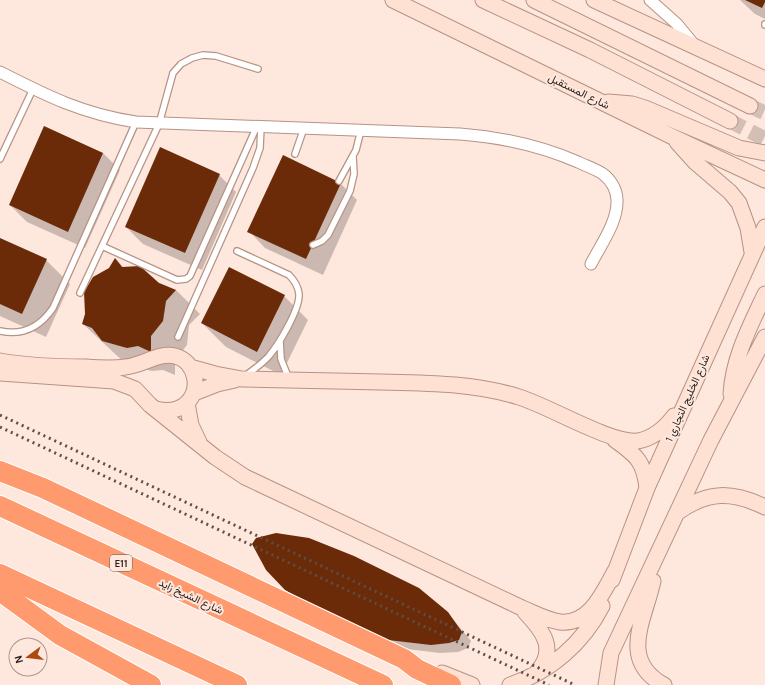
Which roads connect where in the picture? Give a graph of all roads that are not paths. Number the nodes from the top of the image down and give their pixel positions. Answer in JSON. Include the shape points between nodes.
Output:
{"nodes":[{"id":1,"x":393,"y":0,"type":"edge"},
{"id":2,"x":483,"y":0,"type":"edge"},
{"id":3,"x":534,"y":0,"type":"edge"},
{"id":4,"x":594,"y":0,"type":"edge"},
{"id":5,"x":650,"y":0,"type":"edge"},
{"id":6,"x":696,"y":48,"type":"junction"},
{"id":7,"x":765,"y":68,"type":"edge"},
{"id":8,"x":258,"y":70,"type":"dead end"},
{"id":9,"x":745,"y":70,"type":"junction"},
{"id":10,"x":0,"y":72,"type":"edge"},
{"id":11,"x":765,"y":79,"type":"edge"},
{"id":12,"x":33,"y":89,"type":"junction"},
{"id":13,"x":601,"y":102,"type":"junction"},
{"id":14,"x":750,"y":106,"type":"tunnel mouth"},
{"id":15,"x":730,"y":121,"type":"tunnel mouth"},
{"id":16,"x":136,"y":122,"type":"junction"},
{"id":17,"x":159,"y":124,"type":"junction"},
{"id":18,"x":259,"y":126,"type":"junction"},
{"id":19,"x":304,"y":128,"type":"junction"},
{"id":20,"x":361,"y":130,"type":"junction"},
{"id":21,"x":673,"y":137,"type":"junction"},
{"id":22,"x":765,"y":153,"type":"edge"},
{"id":23,"x":295,"y":154,"type":"dead end"},
{"id":24,"x":353,"y":156,"type":"junction"},
{"id":25,"x":0,"y":159,"type":"edge"},
{"id":26,"x":765,"y":180,"type":"edge"},
{"id":27,"x":339,"y":181,"type":"dead end"},
{"id":28,"x":765,"y":227,"type":"edge"},
{"id":29,"x":313,"y":244,"type":"dead end"},
{"id":30,"x":102,"y":246,"type":"junction"},
{"id":31,"x":237,"y":251,"type":"dead end"},
{"id":32,"x":752,"y":252,"type":"junction"},
{"id":33,"x":591,"y":264,"type":"dead end"},
{"id":34,"x":80,"y":293,"type":"dead end"},
{"id":35,"x":765,"y":294,"type":"edge"},
{"id":36,"x":0,"y":331,"type":"edge"},
{"id":37,"x":178,"y":337,"type":"dead end"},
{"id":38,"x":280,"y":339,"type":"junction"},
{"id":39,"x":763,"y":342,"type":"edge"},
{"id":40,"x":0,"y":361,"type":"edge"},
{"id":41,"x":150,"y":361,"type":"junction"},
{"id":42,"x":190,"y":367,"type":"junction"},
{"id":43,"x":0,"y":373,"type":"edge"},
{"id":44,"x":242,"y":379,"type":"junction"},
{"id":45,"x":290,"y":380,"type":"junction"},
{"id":46,"x":141,"y":394,"type":"junction"},
{"id":47,"x":190,"y":398,"type":"junction"},
{"id":48,"x":687,"y":400,"type":"junction"},
{"id":49,"x":730,"y":403,"type":"junction"},
{"id":50,"x":156,"y":409,"type":"junction"},
{"id":51,"x":612,"y":437,"type":"junction"},
{"id":52,"x":201,"y":445,"type":"junction"},
{"id":53,"x":0,"y":459,"type":"edge"},
{"id":54,"x":0,"y":471,"type":"edge"},
{"id":55,"x":43,"y":488,"type":"junction"},
{"id":56,"x":647,"y":488,"type":"junction"},
{"id":57,"x":0,"y":506,"type":"edge"},
{"id":58,"x":765,"y":507,"type":"edge"},
{"id":59,"x":678,"y":512,"type":"junction"},
{"id":60,"x":656,"y":560,"type":"junction"},
{"id":61,"x":615,"y":571,"type":"junction"},
{"id":62,"x":0,"y":574,"type":"edge"},
{"id":63,"x":0,"y":591,"type":"edge"},
{"id":64,"x":522,"y":608,"type":"junction"},
{"id":65,"x":404,"y":659,"type":"junction"},
{"id":66,"x":535,"y":675,"type":"junction"},
{"id":67,"x":151,"y":685,"type":"edge"},
{"id":68,"x":237,"y":685,"type":"edge"},
{"id":69,"x":383,"y":685,"type":"edge"},
{"id":70,"x":451,"y":685,"type":"edge"},
{"id":71,"x":472,"y":685,"type":"edge"},
{"id":72,"x":510,"y":685,"type":"edge"},
{"id":73,"x":606,"y":685,"type":"edge"},
{"id":74,"x":664,"y":685,"type":"edge"}],
"edges":[{"from":1,"to":13,"type":"street","name":"شارع المستقبل"},
{"from":2,"to":15,"type":"street","via":[[590,50]]},
{"from":3,"to":14,"type":"street"},
{"from":4,"to":6,"type":"street"},
{"from":5,"to":6,"type":"street","via":[[677,24]]},
{"from":6,"to":9,"type":"street"},
{"from":7,"to":9,"type":"street"},
{"from":8,"to":17,"type":"lane","via":[[216,56],[203,55],[192,58],[181,64],[173,74]]},
{"from":9,"to":11,"type":"street"},
{"from":10,"to":12,"type":"street"},
{"from":12,"to":16,"type":"street","via":[[87,111]]},
{"from":12,"to":25,"type":"lane"},
{"from":13,"to":21,"type":"street","name":"شارع المستقبل"},
{"from":13,"to":22,"type":"street","via":[[617,102],[645,108],[739,148]]},
{"from":16,"to":17,"type":"street"},
{"from":16,"to":36,"type":"lane","via":[[46,319],[23,332]]},
{"from":17,"to":18,"type":"street"},
{"from":17,"to":30,"type":"lane"},
{"from":18,"to":19,"type":"street"},
{"from":18,"to":30,"type":"lane","via":[[186,280],[177,280]]},
{"from":18,"to":37,"type":"lane","via":[[260,148],[253,168]]},
{"from":19,"to":20,"type":"street"},
{"from":19,"to":23,"type":"lane"},
{"from":20,"to":24,"type":"lane"},
{"from":20,"to":33,"type":"street","via":[[500,138],[558,154],[603,174],[615,189],[617,208]]},
{"from":21,"to":26,"type":"street","name":"شارع المستقبل"},
{"from":21,"to":32,"type":"street","via":[[695,162],[739,203],[748,228]]},
{"from":24,"to":27,"type":"lane"},
{"from":24,"to":29,"type":"lane","via":[[354,174],[350,191],[328,235],[322,241]]},
{"from":28,"to":32,"type":"street","name":"شارع الخليج التجاري 1"},
{"from":30,"to":34,"type":"lane"},
{"from":31,"to":38,"type":"lane","via":[[282,271],[295,281],[299,296],[297,304]]},
{"from":32,"to":48,"type":"street","name":"شارع الخليج التجاري 1"},
{"from":35,"to":49,"type":"street","via":[[737,360]]},
{"from":38,"to":44,"type":"lane","via":[[269,356]]},
{"from":38,"to":45,"type":"lane","via":[[281,359]]},
{"from":39,"to":49,"type":"street"},
{"from":40,"to":41,"type":"street","via":[[34,366],[116,368]]},
{"from":41,"to":42,"type":"street","via":[[158,356],[167,355],[184,360]]},
{"from":41,"to":46,"type":"street","via":[[140,376]]},
{"from":42,"to":44,"type":"street"},
{"from":42,"to":47,"type":"street","via":[[195,384]]},
{"from":43,"to":46,"type":"street","via":[[114,381],[129,385]]},
{"from":44,"to":45,"type":"street"},
{"from":44,"to":47,"type":"street","via":[[217,384]]},
{"from":45,"to":51,"type":"street","via":[[435,384],[481,388],[539,404]]},
{"from":46,"to":50,"type":"street"},
{"from":47,"to":50,"type":"street","via":[[172,411]]},
{"from":47,"to":52,"type":"street","via":[[191,425]]},
{"from":48,"to":51,"type":"street","via":[[664,428],[652,436],[630,441]]},
{"from":48,"to":56,"type":"street","name":"شارع الخليج التجاري 1"},
{"from":49,"to":59,"type":"street"},
{"from":50,"to":52,"type":"street"},
{"from":51,"to":56,"type":"street","via":[[640,460]]},
{"from":52,"to":64,"type":"street","via":[[246,477]]},
{"from":53,"to":55,"type":"highway"},
{"from":54,"to":55,"type":"highway"},
{"from":55,"to":65,"type":"highway"},
{"from":56,"to":61,"type":"street","name":"شارع الخليج التجاري 1"},
{"from":57,"to":69,"type":"highway","name":"شارع الشيخ زايد","number":"E11"},
{"from":58,"to":59,"type":"street","via":[[743,498],[716,496],[702,499]]},
{"from":59,"to":60,"type":"street"},
{"from":60,"to":73,"type":"street","via":[[611,653]]},
{"from":60,"to":74,"type":"street","via":[[650,594],[637,639],[638,651],[647,672]]},
{"from":61,"to":64,"type":"street","via":[[594,606],[579,619],[561,622]]},
{"from":61,"to":66,"type":"street","via":[[606,599],[584,634],[557,660]]},
{"from":62,"to":68,"type":"highway"},
{"from":63,"to":67,"type":"highway","via":[[60,635]]},
{"from":64,"to":66,"type":"street","via":[[541,629],[546,641],[547,653]]},
{"from":65,"to":70,"type":"highway"},
{"from":65,"to":71,"type":"street"},
{"from":66,"to":72,"type":"street"}]}
